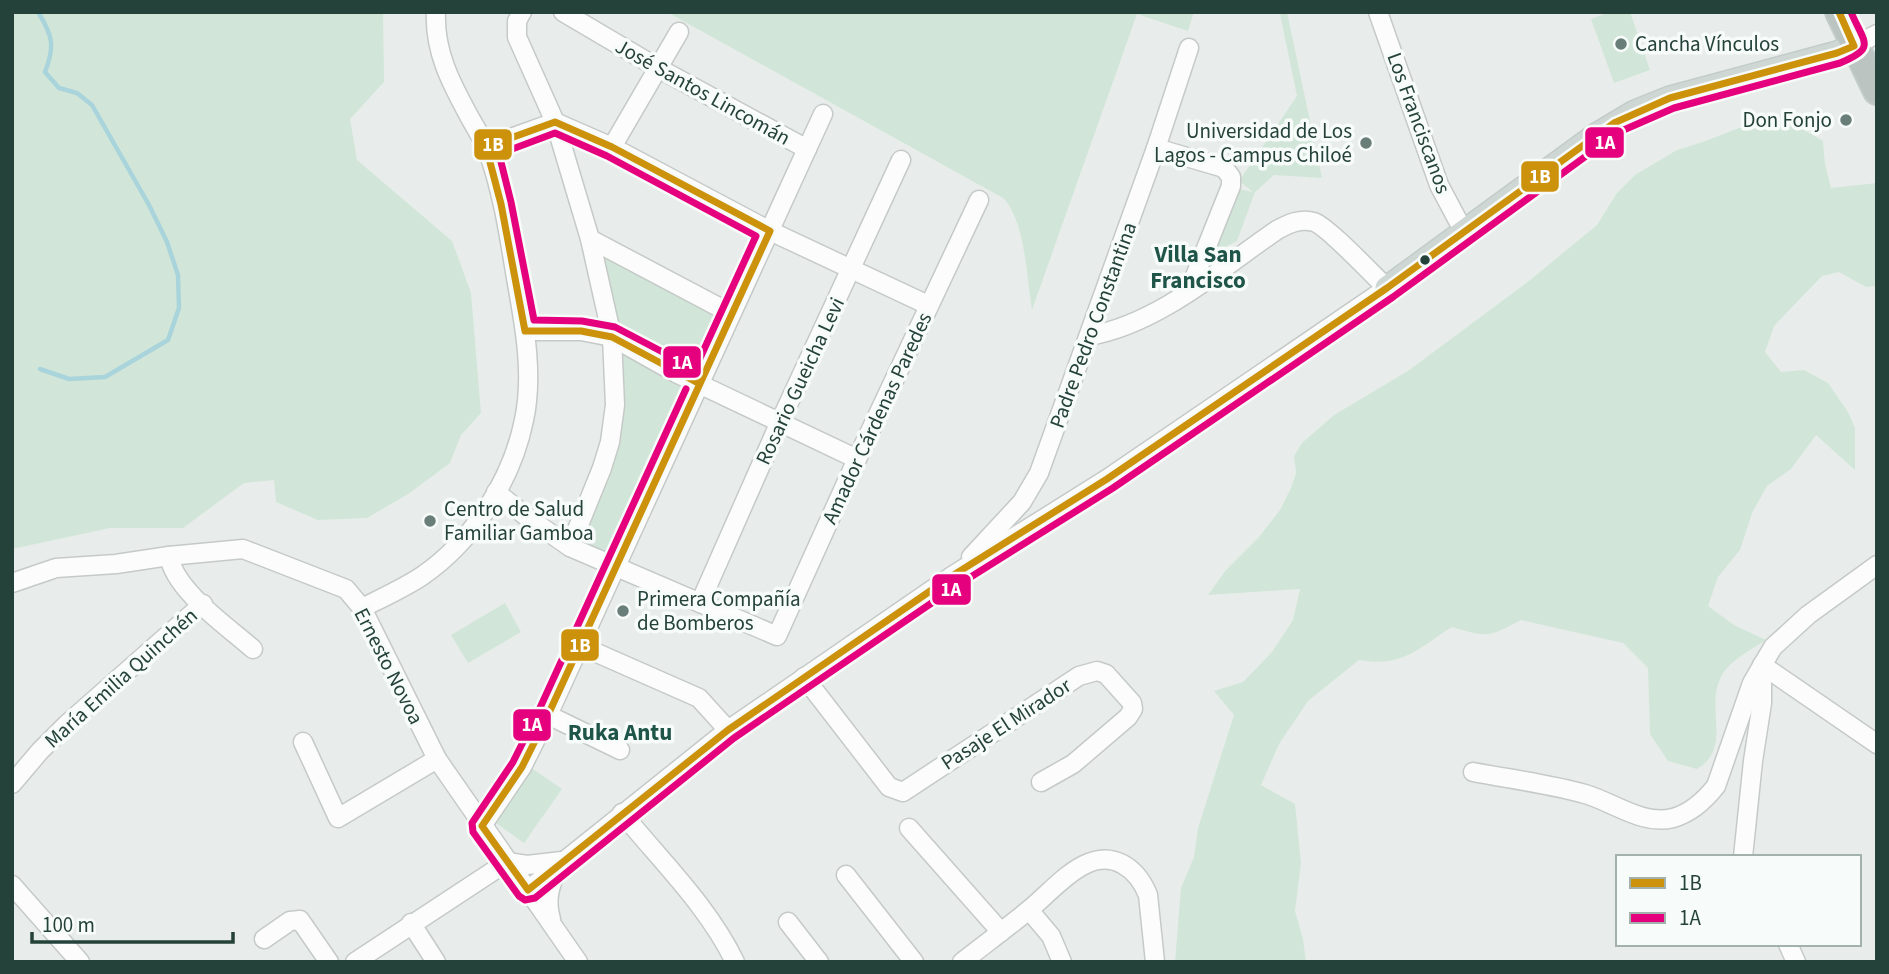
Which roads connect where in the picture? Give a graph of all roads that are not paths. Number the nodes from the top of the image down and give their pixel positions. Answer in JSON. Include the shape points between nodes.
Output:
{"nodes":[{"id":1,"x":436,"y":12,"type":"edge"},
{"id":2,"x":522,"y":12,"type":"edge"},
{"id":3,"x":564,"y":12,"type":"edge"},
{"id":4,"x":1378,"y":12,"type":"edge"},
{"id":5,"x":1839,"y":12,"type":"edge"},
{"id":6,"x":679,"y":32,"type":"dead end"},
{"id":7,"x":1877,"y":34,"type":"edge"},
{"id":8,"x":1189,"y":48,"type":"dead end"},
{"id":9,"x":1845,"y":50,"type":"junction"},
{"id":10,"x":657,"y":68,"type":"junction"},
{"id":11,"x":1877,"y":91,"type":"edge"},
{"id":12,"x":823,"y":114,"type":"dead end"},
{"id":13,"x":555,"y":122,"type":"junction"},
{"id":14,"x":486,"y":147,"type":"junction"},
{"id":15,"x":612,"y":147,"type":"junction"},
{"id":16,"x":1156,"y":148,"type":"junction"},
{"id":17,"x":807,"y":149,"type":"junction"},
{"id":18,"x":901,"y":160,"type":"dead end"},
{"id":19,"x":979,"y":200,"type":"dead end"},
{"id":20,"x":769,"y":231,"type":"junction"},
{"id":21,"x":1464,"y":232,"type":"junction"},
{"id":22,"x":590,"y":239,"type":"junction"},
{"id":23,"x":850,"y":270,"type":"junction"},
{"id":24,"x":1387,"y":288,"type":"junction"},
{"id":25,"x":1189,"y":291,"type":"junction"},
{"id":26,"x":928,"y":305,"type":"junction"},
{"id":27,"x":730,"y":313,"type":"junction"},
{"id":28,"x":525,"y":331,"type":"junction"},
{"id":29,"x":1088,"y":336,"type":"junction"},
{"id":30,"x":612,"y":337,"type":"junction"},
{"id":31,"x":698,"y":383,"type":"junction"},
{"id":32,"x":779,"y":424,"type":"junction"},
{"id":33,"x":857,"y":459,"type":"junction"},
{"id":34,"x":496,"y":492,"type":"junction"},
{"id":35,"x":570,"y":547,"type":"junction"},
{"id":36,"x":169,"y":556,"type":"junction"},
{"id":37,"x":1877,"y":565,"type":"edge"},
{"id":38,"x":615,"y":567,"type":"junction"},
{"id":39,"x":952,"y":576,"type":"junction"},
{"id":40,"x":12,"y":583,"type":"edge"},
{"id":41,"x":700,"y":603,"type":"junction"},
{"id":42,"x":203,"y":604,"type":"junction"},
{"id":43,"x":362,"y":608,"type":"junction"},
{"id":44,"x":581,"y":646,"type":"junction"},
{"id":45,"x":253,"y":649,"type":"dead end"},
{"id":46,"x":1762,"y":666,"type":"junction"},
{"id":47,"x":804,"y":677,"type":"junction"},
{"id":48,"x":548,"y":715,"type":"junction"},
{"id":49,"x":728,"y":730,"type":"junction"},
{"id":50,"x":303,"y":742,"type":"dead end"},
{"id":51,"x":1877,"y":744,"type":"edge"},
{"id":52,"x":620,"y":750,"type":"dead end"},
{"id":53,"x":436,"y":759,"type":"junction"},
{"id":54,"x":1473,"y":772,"type":"dead end"},
{"id":55,"x":1041,"y":782,"type":"dead end"},
{"id":56,"x":12,"y":784,"type":"edge"},
{"id":57,"x":622,"y":813,"type":"junction"},
{"id":58,"x":482,"y":826,"type":"junction"},
{"id":59,"x":909,"y":828,"type":"dead end"},
{"id":60,"x":1743,"y":855,"type":"edge"},
{"id":61,"x":562,"y":861,"type":"junction"},
{"id":62,"x":507,"y":862,"type":"junction"},
{"id":63,"x":846,"y":874,"type":"dead end"},
{"id":64,"x":12,"y":885,"type":"edge"},
{"id":65,"x":528,"y":890,"type":"junction"},
{"id":66,"x":1029,"y":909,"type":"junction"},
{"id":67,"x":788,"y":922,"type":"dead end"},
{"id":68,"x":411,"y":923,"type":"junction"},
{"id":69,"x":552,"y":926,"type":"junction"},
{"id":70,"x":1002,"y":932,"type":"junction"},
{"id":71,"x":264,"y":939,"type":"dead end"},
{"id":72,"x":1789,"y":946,"type":"edge"},
{"id":73,"x":80,"y":962,"type":"edge"},
{"id":74,"x":329,"y":962,"type":"edge"},
{"id":75,"x":355,"y":962,"type":"edge"},
{"id":76,"x":436,"y":962,"type":"edge"},
{"id":77,"x":578,"y":962,"type":"edge"},
{"id":78,"x":735,"y":962,"type":"edge"},
{"id":79,"x":819,"y":962,"type":"edge"},
{"id":80,"x":914,"y":962,"type":"edge"},
{"id":81,"x":962,"y":962,"type":"edge"},
{"id":82,"x":1062,"y":962,"type":"edge"},
{"id":83,"x":1154,"y":962,"type":"edge"},
{"id":84,"x":1796,"y":962,"type":"edge"}],
"edges":[{"from":1,"to":14,"type":"street","via":[[444,66]]},
{"from":2,"to":13,"type":"street","via":[[517,37]]},
{"from":3,"to":10,"type":"street","name":"José Santos Lincomán"},
{"from":4,"to":21,"type":"street","name":"Los Franciscanos","via":[[1439,185]]},
{"from":5,"to":9,"type":"highway"},
{"from":6,"to":10,"type":"street"},
{"from":7,"to":9,"type":"street"},
{"from":8,"to":16,"type":"street","name":"Padre Pedro Constantina"},
{"from":9,"to":11,"type":"highway"},
{"from":9,"to":21,"type":"main road","via":[[1670,98],[1635,112]]},
{"from":10,"to":15,"type":"street"},
{"from":10,"to":17,"type":"street","name":"José Santos Lincomán"},
{"from":12,"to":17,"type":"street"},
{"from":13,"to":14,"type":"street"},
{"from":13,"to":15,"type":"street"},
{"from":13,"to":22,"type":"street"},
{"from":14,"to":28,"type":"street"},
{"from":15,"to":20,"type":"street"},
{"from":16,"to":25,"type":"street","via":[[1224,168],[1231,177]]},
{"from":16,"to":29,"type":"street","name":"Padre Pedro Constantina"},
{"from":17,"to":20,"type":"street"},
{"from":18,"to":23,"type":"street","name":"Rosario Gueicha Levi"},
{"from":19,"to":26,"type":"street","name":"Amador Cárdenas Paredes"},
{"from":20,"to":23,"type":"street"},
{"from":20,"to":27,"type":"street"},
{"from":21,"to":24,"type":"main road"},
{"from":22,"to":27,"type":"street"},
{"from":22,"to":30,"type":"street"},
{"from":23,"to":26,"type":"street"},
{"from":23,"to":32,"type":"street","name":"Rosario Gueicha Levi"},
{"from":24,"to":25,"type":"street","via":[[1320,225],[1300,221],[1277,230]]},
{"from":24,"to":39,"type":"street","via":[[1107,479]]},
{"from":25,"to":29,"type":"street","via":[[1130,325]]},
{"from":26,"to":33,"type":"street","name":"Amador Cárdenas Paredes"},
{"from":27,"to":31,"type":"street"},
{"from":28,"to":30,"type":"street","via":[[581,331]]},
{"from":28,"to":34,"type":"street","via":[[525,418]]},
{"from":29,"to":39,"type":"street","name":"Padre Pedro Constantina","via":[[1032,487]]},
{"from":30,"to":31,"type":"street"},
{"from":30,"to":35,"type":"street","via":[[615,405],[610,442]]},
{"from":31,"to":32,"type":"street"},
{"from":31,"to":38,"type":"street"},
{"from":32,"to":33,"type":"street"},
{"from":32,"to":41,"type":"street","name":"Rosario Gueicha Levi"},
{"from":33,"to":41,"type":"street","name":"Amador Cárdenas Paredes","via":[[777,636]]},
{"from":34,"to":35,"type":"street"},
{"from":34,"to":43,"type":"street","via":[[450,553],[422,576]]},
{"from":35,"to":38,"type":"street"},
{"from":36,"to":40,"type":"street","name":"Ernesto Novoa","via":[[56,568]]},
{"from":36,"to":42,"type":"street","via":[[175,575]]},
{"from":36,"to":43,"type":"street","name":"Ernesto Novoa","via":[[243,549],[346,589]]},
{"from":37,"to":46,"type":"street","via":[[1808,615],[1773,647]]},
{"from":38,"to":41,"type":"street"},
{"from":38,"to":44,"type":"street"},
{"from":39,"to":47,"type":"street"},
{"from":42,"to":45,"type":"street"},
{"from":42,"to":56,"type":"street","name":"María Emilia Quinchén","via":[[67,724]]},
{"from":43,"to":53,"type":"street","name":"Ernesto Novoa"},
{"from":44,"to":48,"type":"street"},
{"from":44,"to":49,"type":"street","via":[[699,698]]},
{"from":46,"to":51,"type":"street"},
{"from":46,"to":54,"type":"street","via":[[1716,786],[1690,810],[1672,818],[1654,819],[1587,794]]},
{"from":46,"to":60,"type":"street","via":[[1762,703]]},
{"from":47,"to":49,"type":"street"},
{"from":47,"to":55,"type":"street","name":"Pasaje El Mirador","via":[[889,787],[903,792],[1079,676],[1097,671],[1106,674],[1133,709],[1073,764]]},
{"from":48,"to":52,"type":"street"},
{"from":48,"to":58,"type":"street","via":[[522,767]]},
{"from":49,"to":57,"type":"street"},
{"from":50,"to":53,"type":"street","via":[[338,818]]},
{"from":53,"to":58,"type":"street","name":"Ernesto Novoa"},
{"from":57,"to":61,"type":"street"},
{"from":57,"to":78,"type":"street","via":[[708,915]]},
{"from":58,"to":62,"type":"street","name":"Ernesto Novoa"},
{"from":59,"to":70,"type":"street"},
{"from":61,"to":62,"type":"street"},
{"from":61,"to":65,"type":"street"},
{"from":61,"to":69,"type":"street","via":[[547,898]]},
{"from":62,"to":65,"type":"street","name":"Ernesto Novoa"},
{"from":62,"to":68,"type":"street"},
{"from":63,"to":80,"type":"street"},
{"from":64,"to":73,"type":"street"},
{"from":65,"to":69,"type":"street","name":"Ernesto Novoa"},
{"from":66,"to":70,"type":"street"},
{"from":66,"to":82,"type":"street","via":[[1051,936]]},
{"from":66,"to":83,"type":"street","via":[[1088,863],[1124,863],[1140,878],[1148,895]]},
{"from":67,"to":79,"type":"street"},
{"from":68,"to":75,"type":"street"},
{"from":68,"to":76,"type":"street"},
{"from":69,"to":77,"type":"street","name":"Ernesto Novoa"},
{"from":70,"to":81,"type":"street"},
{"from":71,"to":74,"type":"street","via":[[290,921],[300,920]]},
{"from":72,"to":84,"type":"street"}]}
